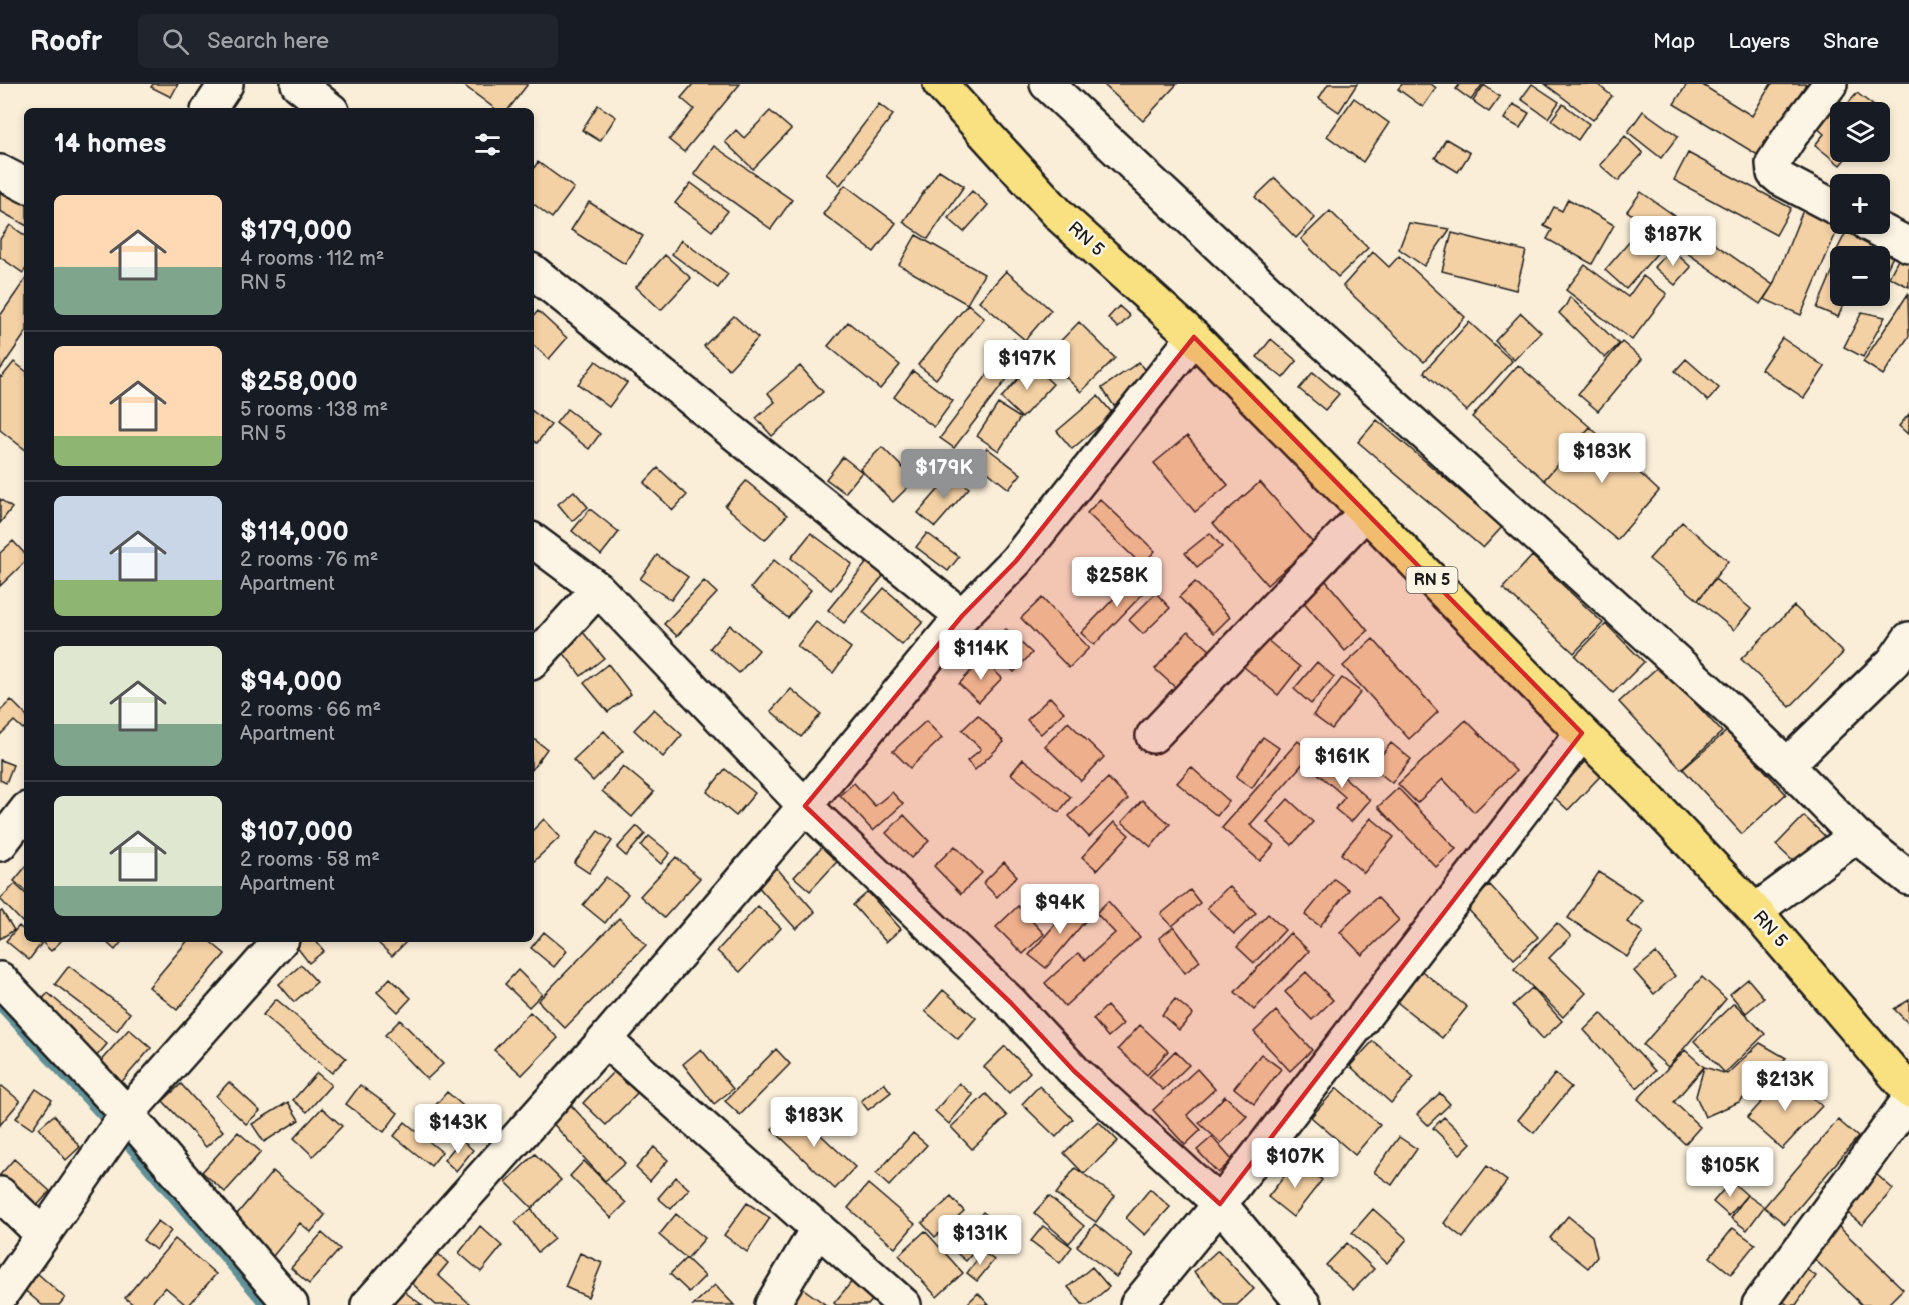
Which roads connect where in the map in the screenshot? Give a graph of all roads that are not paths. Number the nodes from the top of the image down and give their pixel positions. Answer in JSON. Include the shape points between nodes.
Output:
{"nodes":[{"id":1,"x":226,"y":84,"type":"edge"},
{"id":2,"x":298,"y":84,"type":"edge"},
{"id":3,"x":940,"y":84,"type":"edge"},
{"id":4,"x":1047,"y":84,"type":"edge"},
{"id":5,"x":1830,"y":84,"type":"edge"},
{"id":6,"x":210,"y":108,"type":"edge"},
{"id":7,"x":328,"y":108,"type":"edge"},
{"id":8,"x":0,"y":172,"type":"edge"},
{"id":9,"x":24,"y":184,"type":"edge"},
{"id":10,"x":1830,"y":205,"type":"edge"},
{"id":11,"x":1888,"y":234,"type":"edge"},
{"id":12,"x":1909,"y":245,"type":"edge"},
{"id":13,"x":534,"y":272,"type":"edge"},
{"id":14,"x":1194,"y":337,"type":"junction"},
{"id":15,"x":1366,"y":512,"type":"junction"},
{"id":16,"x":534,"y":541,"type":"edge"},
{"id":17,"x":598,"y":590,"type":"junction"},
{"id":18,"x":962,"y":616,"type":"junction"},
{"id":19,"x":1909,"y":639,"type":"edge"},
{"id":20,"x":534,"y":660,"type":"edge"},
{"id":21,"x":1582,"y":733,"type":"junction"},
{"id":22,"x":1153,"y":736,"type":"dead end"},
{"id":23,"x":1787,"y":765,"type":"junction"},
{"id":24,"x":804,"y":806,"type":"junction"},
{"id":25,"x":24,"y":813,"type":"edge"},
{"id":26,"x":1856,"y":836,"type":"junction"},
{"id":27,"x":0,"y":844,"type":"edge"},
{"id":28,"x":1909,"y":878,"type":"edge"},
{"id":29,"x":1755,"y":911,"type":"junction"},
{"id":30,"x":279,"y":942,"type":"edge"},
{"id":31,"x":0,"y":979,"type":"edge"},
{"id":32,"x":605,"y":1040,"type":"junction"},
{"id":33,"x":1909,"y":1091,"type":"edge"},
{"id":34,"x":1909,"y":1100,"type":"edge"},
{"id":35,"x":126,"y":1114,"type":"junction"},
{"id":36,"x":0,"y":1194,"type":"edge"},
{"id":37,"x":1220,"y":1204,"type":"junction"},
{"id":38,"x":818,"y":1228,"type":"junction"},
{"id":39,"x":43,"y":1235,"type":"junction"},
{"id":40,"x":0,"y":1296,"type":"edge"},
{"id":41,"x":291,"y":1305,"type":"edge"},
{"id":42,"x":368,"y":1305,"type":"edge"},
{"id":43,"x":772,"y":1305,"type":"edge"},
{"id":44,"x":904,"y":1305,"type":"edge"},
{"id":45,"x":1137,"y":1305,"type":"edge"},
{"id":46,"x":1304,"y":1305,"type":"edge"},
{"id":47,"x":1759,"y":1305,"type":"edge"}],
"edges":[{"from":1,"to":6,"type":"street"},
{"from":2,"to":7,"type":"street"},
{"from":3,"to":14,"type":"main road","name":"RN 5","number":"RN 5","via":[[1061,217]]},
{"from":4,"to":23,"type":"street","via":[[1277,300]]},
{"from":5,"to":10,"type":"street","via":[[1773,163],[1774,173],[1782,180]]},
{"from":8,"to":9,"type":"street"},
{"from":11,"to":12,"type":"street"},
{"from":13,"to":18,"type":"street"},
{"from":14,"to":15,"type":"main road","name":"RN 5","number":"RN 5"},
{"from":14,"to":18,"type":"street","via":[[1016,561]]},
{"from":15,"to":21,"type":"main road","name":"RN 5","number":"RN 5"},
{"from":15,"to":22,"type":"street"},
{"from":16,"to":17,"type":"street"},
{"from":17,"to":20,"type":"street"},
{"from":17,"to":24,"type":"street"},
{"from":18,"to":24,"type":"street"},
{"from":19,"to":23,"type":"street","via":[[1893,662]]},
{"from":21,"to":29,"type":"main road","name":"RN 5","number":"RN 5"},
{"from":21,"to":37,"type":"street"},
{"from":23,"to":26,"type":"street"},
{"from":24,"to":32,"type":"street"},
{"from":24,"to":37,"type":"street","via":[[1011,1003],[1074,1071]]},
{"from":25,"to":27,"type":"street"},
{"from":26,"to":28,"type":"street"},
{"from":26,"to":29,"type":"street"},
{"from":29,"to":33,"type":"main road","name":"RN 5","number":"RN 5"},
{"from":30,"to":35,"type":"street"},
{"from":31,"to":35,"type":"street"},
{"from":32,"to":38,"type":"street"},
{"from":32,"to":42,"type":"street"},
{"from":34,"to":47,"type":"street"},
{"from":35,"to":39,"type":"street"},
{"from":35,"to":41,"type":"street"},
{"from":36,"to":39,"type":"street"},
{"from":37,"to":45,"type":"street"},
{"from":37,"to":46,"type":"street"},
{"from":38,"to":43,"type":"street"},
{"from":38,"to":44,"type":"street"},
{"from":39,"to":40,"type":"street"}]}
